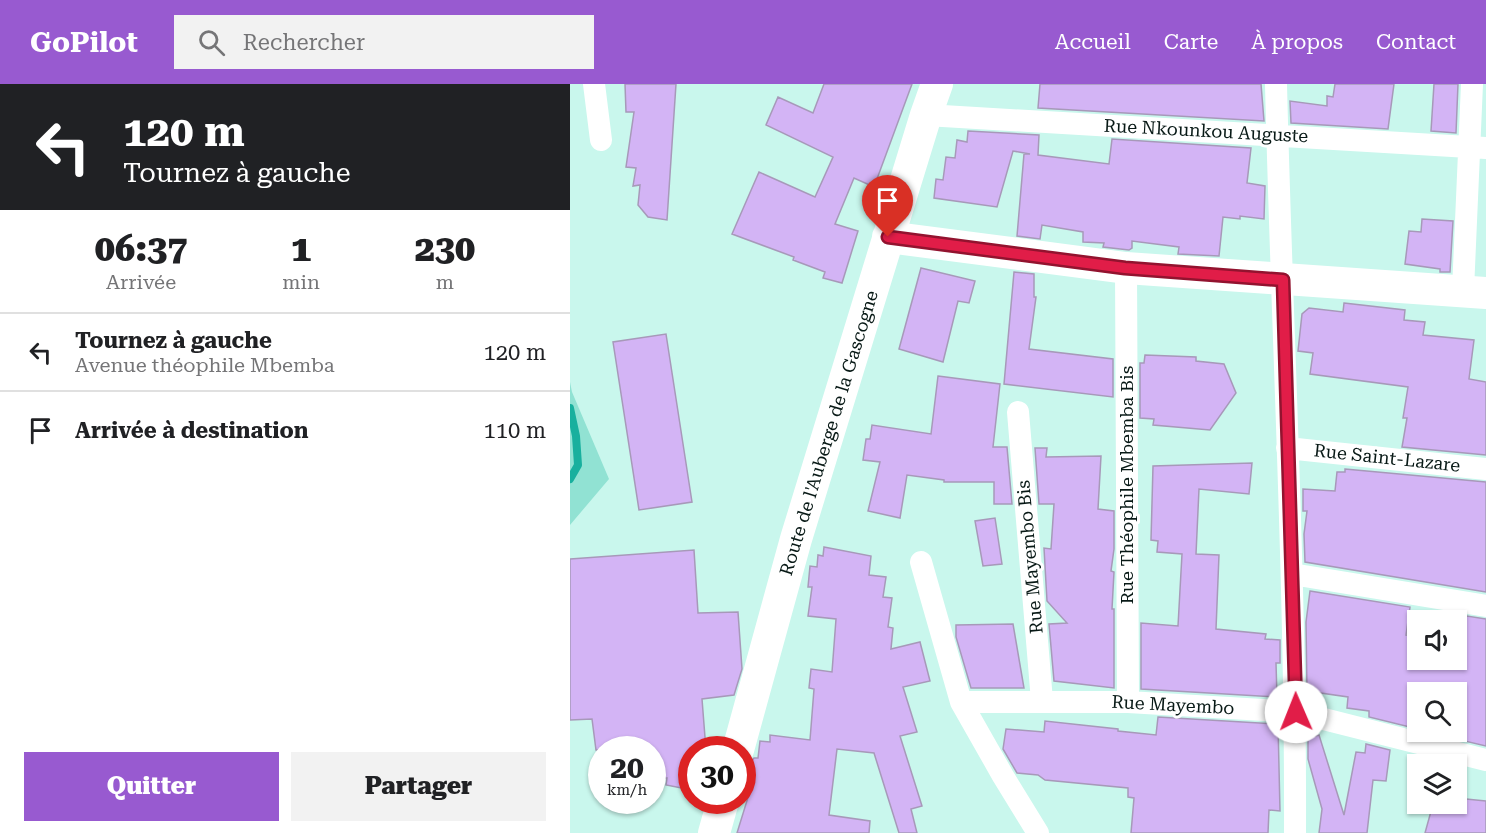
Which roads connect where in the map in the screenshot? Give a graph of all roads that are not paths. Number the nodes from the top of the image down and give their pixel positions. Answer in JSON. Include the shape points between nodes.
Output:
{"nodes":[{"id":1,"x":594,"y":84,"type":"edge"},
{"id":2,"x":937,"y":84,"type":"edge"},
{"id":3,"x":1276,"y":84,"type":"edge"},
{"id":4,"x":1472,"y":84,"type":"edge"},
{"id":5,"x":926,"y":115,"type":"junction"},
{"id":6,"x":1277,"y":135,"type":"junction"},
{"id":7,"x":601,"y":140,"type":"dead end"},
{"id":8,"x":1478,"y":148,"type":"edge"},
{"id":9,"x":888,"y":237,"type":"junction"},
{"id":10,"x":1125,"y":268,"type":"junction"},
{"id":11,"x":1283,"y":280,"type":"junction"},
{"id":12,"x":1475,"y":291,"type":"edge"},
{"id":13,"x":1018,"y":412,"type":"dead end"},
{"id":14,"x":1287,"y":448,"type":"junction"},
{"id":15,"x":1486,"y":469,"type":"edge"},
{"id":16,"x":921,"y":562,"type":"dead end"},
{"id":17,"x":1292,"y":574,"type":"junction"},
{"id":18,"x":1486,"y":606,"type":"edge"},
{"id":19,"x":1042,"y":701,"type":"junction"},
{"id":20,"x":961,"y":702,"type":"junction"},
{"id":21,"x":1128,"y":702,"type":"junction"},
{"id":22,"x":1296,"y":712,"type":"junction"},
{"id":23,"x":742,"y":736,"type":"edge"},
{"id":24,"x":1486,"y":760,"type":"edge"},
{"id":25,"x":719,"y":814,"type":"edge"},
{"id":26,"x":714,"y":833,"type":"edge"},
{"id":27,"x":1038,"y":833,"type":"edge"},
{"id":28,"x":1295,"y":833,"type":"edge"}],
"edges":[{"from":1,"to":7,"type":"street"},
{"from":2,"to":5,"type":"street","name":"Route de l'Auberge de la Gascogne"},
{"from":3,"to":6,"type":"street"},
{"from":4,"to":8,"type":"street"},
{"from":5,"to":6,"type":"street","name":"Rue Nkounkou Auguste"},
{"from":5,"to":9,"type":"street","name":"Route de l'Auberge de la Gascogne"},
{"from":6,"to":8,"type":"street","name":"Rue Nkounkou Auguste"},
{"from":6,"to":11,"type":"street"},
{"from":8,"to":12,"type":"street"},
{"from":9,"to":10,"type":"street"},
{"from":9,"to":23,"type":"street","name":"Route de l'Auberge de la Gascogne","via":[[796,539]]},
{"from":10,"to":11,"type":"street"},
{"from":10,"to":21,"type":"street","name":"Rue Théophile Mbemba Bis"},
{"from":11,"to":12,"type":"street"},
{"from":11,"to":14,"type":"street"},
{"from":13,"to":19,"type":"street","name":"Rue Mayembo Bis"},
{"from":14,"to":15,"type":"street","name":"Rue Saint-Lazare"},
{"from":14,"to":17,"type":"street"},
{"from":16,"to":20,"type":"street"},
{"from":17,"to":18,"type":"street"},
{"from":17,"to":22,"type":"street"},
{"from":19,"to":20,"type":"street","name":"Rue Mayembo"},
{"from":19,"to":21,"type":"street","name":"Rue Mayembo"},
{"from":20,"to":27,"type":"street"},
{"from":21,"to":22,"type":"street","name":"Rue Mayembo"},
{"from":22,"to":24,"type":"street","name":"Rue Mayembo"},
{"from":22,"to":28,"type":"street"},
{"from":25,"to":26,"type":"street"}]}
